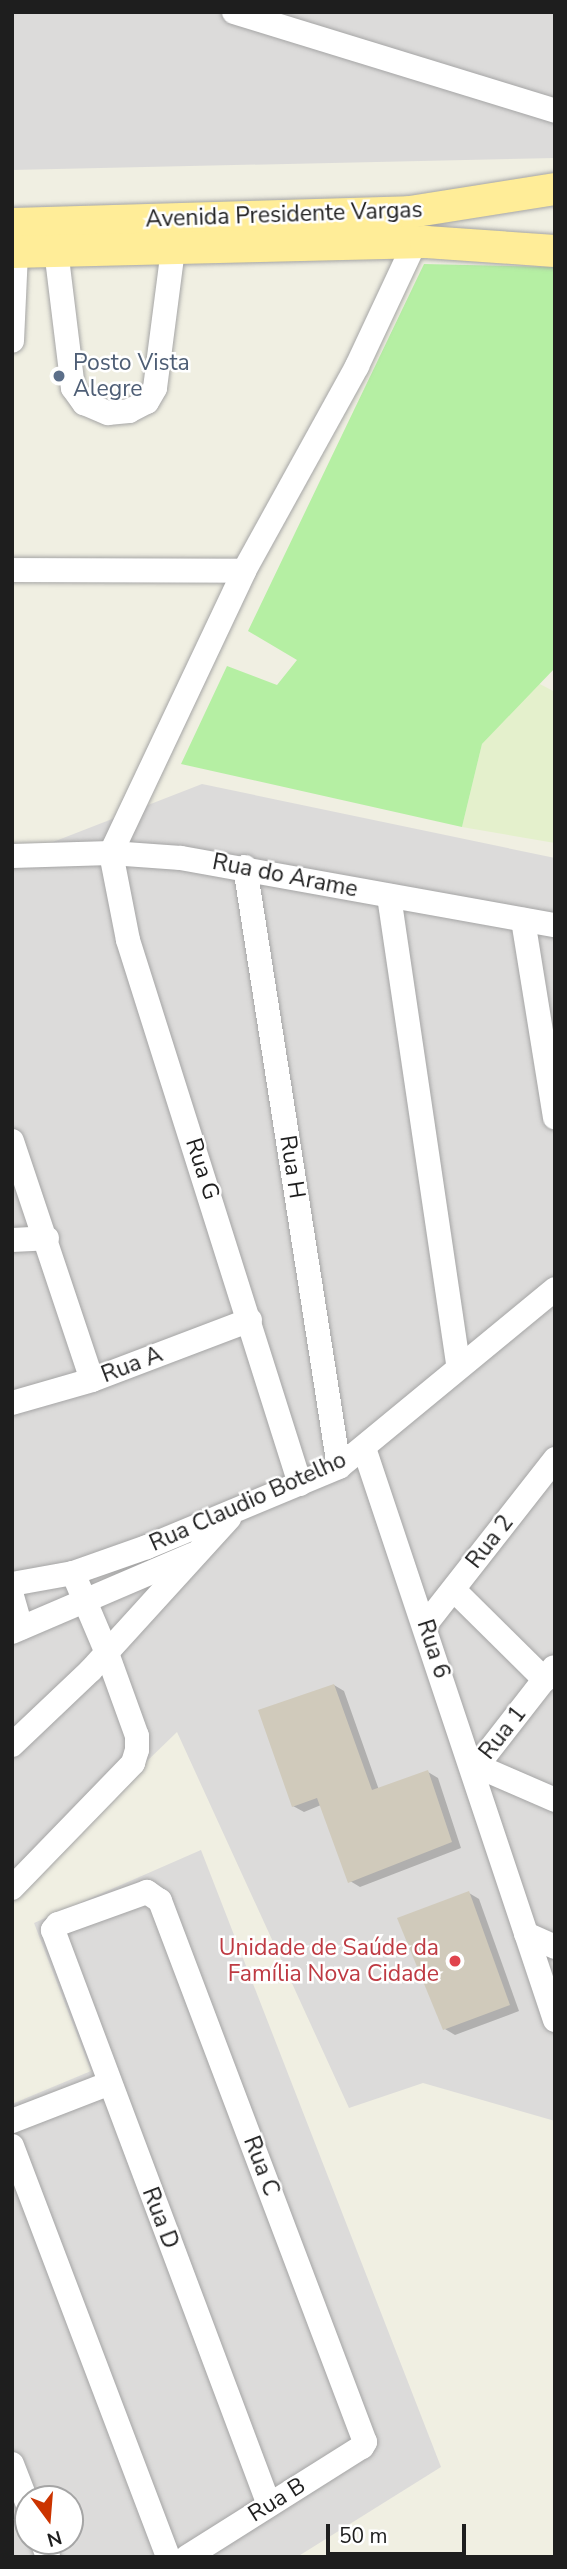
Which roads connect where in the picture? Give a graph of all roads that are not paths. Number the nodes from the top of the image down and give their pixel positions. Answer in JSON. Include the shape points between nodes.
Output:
{"nodes":[{"id":1,"x":234,"y":12,"type":"edge"},
{"id":2,"x":555,"y":111,"type":"edge"},
{"id":3,"x":555,"y":189,"type":"edge"},
{"id":4,"x":415,"y":242,"type":"junction"},
{"id":5,"x":13,"y":243,"type":"edge"},
{"id":6,"x":173,"y":249,"type":"junction"},
{"id":7,"x":56,"y":250,"type":"junction"},
{"id":8,"x":555,"y":251,"type":"edge"},
{"id":9,"x":12,"y":341,"type":"edge"},
{"id":10,"x":12,"y":570,"type":"edge"},
{"id":11,"x":244,"y":570,"type":"junction"},
{"id":12,"x":111,"y":853,"type":"junction"},
{"id":13,"x":12,"y":856,"type":"edge"},
{"id":14,"x":245,"y":867,"type":"junction"},
{"id":15,"x":389,"y":896,"type":"junction"},
{"id":16,"x":523,"y":920,"type":"junction"},
{"id":17,"x":555,"y":925,"type":"edge"},
{"id":18,"x":555,"y":1117,"type":"edge"},
{"id":19,"x":12,"y":1141,"type":"edge"},
{"id":20,"x":47,"y":1238,"type":"junction"},
{"id":21,"x":12,"y":1240,"type":"edge"},
{"id":22,"x":555,"y":1289,"type":"edge"},
{"id":23,"x":250,"y":1321,"type":"junction"},
{"id":24,"x":458,"y":1365,"type":"junction"},
{"id":25,"x":92,"y":1380,"type":"junction"},
{"id":26,"x":12,"y":1403,"type":"edge"},
{"id":27,"x":364,"y":1448,"type":"junction"},
{"id":28,"x":555,"y":1459,"type":"edge"},
{"id":29,"x":339,"y":1466,"type":"junction"},
{"id":30,"x":300,"y":1484,"type":"junction"},
{"id":31,"x":237,"y":1510,"type":"junction"},
{"id":32,"x":195,"y":1553,"type":"junction"},
{"id":33,"x":73,"y":1573,"type":"junction"},
{"id":34,"x":12,"y":1584,"type":"edge"},
{"id":35,"x":454,"y":1590,"type":"junction"},
{"id":36,"x":12,"y":1596,"type":"edge"},
{"id":37,"x":85,"y":1597,"type":"junction"},
{"id":38,"x":425,"y":1625,"type":"junction"},
{"id":39,"x":16,"y":1630,"type":"edge"},
{"id":40,"x":107,"y":1653,"type":"junction"},
{"id":41,"x":550,"y":1673,"type":"edge"},
{"id":42,"x":12,"y":1745,"type":"edge"},
{"id":43,"x":474,"y":1764,"type":"junction"},
{"id":44,"x":555,"y":1800,"type":"edge"},
{"id":45,"x":12,"y":1888,"type":"edge"},
{"id":46,"x":153,"y":1893,"type":"joint"},
{"id":47,"x":526,"y":1934,"type":"junction"},
{"id":48,"x":555,"y":1947,"type":"edge"},
{"id":49,"x":555,"y":2020,"type":"edge"},
{"id":50,"x":108,"y":2084,"type":"junction"},
{"id":51,"x":12,"y":2121,"type":"edge"},
{"id":52,"x":12,"y":2146,"type":"edge"},
{"id":53,"x":16,"y":2172,"type":"edge"},
{"id":54,"x":365,"y":2442,"type":"joint"},
{"id":55,"x":12,"y":2464,"type":"edge"},
{"id":56,"x":20,"y":2485,"type":"edge"},
{"id":57,"x":269,"y":2505,"type":"junction"},
{"id":58,"x":168,"y":2557,"type":"edge"},
{"id":59,"x":187,"y":2557,"type":"edge"}],
"edges":[{"from":1,"to":2,"type":"street"},
{"from":3,"to":5,"type":"main road","name":"Avenida Presidente Vargas","via":[[410,212]]},
{"from":4,"to":6,"type":"main road","name":"Avenida Presidente Vargas"},
{"from":4,"to":8,"type":"main road","name":"Avenida Presidente Vargas"},
{"from":4,"to":11,"type":"street","via":[[357,366]]},
{"from":5,"to":7,"type":"main road","name":"Avenida Presidente Vargas"},
{"from":5,"to":9,"type":"street"},
{"from":6,"to":7,"type":"main road","name":"Avenida Presidente Vargas"},
{"from":6,"to":7,"type":"street","via":[[155,388],[147,402],[129,411],[108,413],[84,403],[73,388]]},
{"from":10,"to":11,"type":"street"},
{"from":11,"to":12,"type":"street"},
{"from":12,"to":13,"type":"street","name":"Rua do Arame"},
{"from":12,"to":14,"type":"street","name":"Rua do Arame"},
{"from":12,"to":23,"type":"street","name":"Rua G","via":[[128,940]]},
{"from":14,"to":15,"type":"street","name":"Rua do Arame"},
{"from":14,"to":29,"type":"street","name":"Rua H"},
{"from":15,"to":16,"type":"street","name":"Rua do Arame"},
{"from":15,"to":24,"type":"street"},
{"from":16,"to":17,"type":"street","name":"Rua do Arame"},
{"from":16,"to":18,"type":"street"},
{"from":19,"to":20,"type":"street"},
{"from":20,"to":21,"type":"street"},
{"from":20,"to":25,"type":"street"},
{"from":22,"to":24,"type":"street","name":"Rua Claudio Botelho"},
{"from":23,"to":25,"type":"street","name":"Rua A"},
{"from":23,"to":30,"type":"street","name":"Rua G"},
{"from":24,"to":27,"type":"street","name":"Rua Claudio Botelho"},
{"from":25,"to":26,"type":"street","name":"Rua A"},
{"from":27,"to":29,"type":"street","name":"Rua Claudio Botelho"},
{"from":27,"to":38,"type":"street","name":"Rua 6"},
{"from":28,"to":35,"type":"street","name":"Rua 2"},
{"from":29,"to":30,"type":"street","name":"Rua Claudio Botelho"},
{"from":30,"to":31,"type":"street","name":"Rua Claudio Botelho"},
{"from":31,"to":32,"type":"street"},
{"from":31,"to":33,"type":"street","name":"Rua Claudio Botelho"},
{"from":32,"to":37,"type":"street"},
{"from":32,"to":40,"type":"street"},
{"from":33,"to":34,"type":"street","name":"Rua Claudio Botelho"},
{"from":33,"to":37,"type":"street"},
{"from":35,"to":38,"type":"street","name":"Rua 2"},
{"from":35,"to":41,"type":"street"},
{"from":36,"to":39,"type":"street"},
{"from":37,"to":39,"type":"street"},
{"from":37,"to":40,"type":"street"},
{"from":38,"to":43,"type":"street","name":"Rua 6"},
{"from":40,"to":42,"type":"street"},
{"from":40,"to":45,"type":"street","via":[[137,1736],[132,1763]]},
{"from":41,"to":43,"type":"street","name":"Rua 1"},
{"from":43,"to":44,"type":"street"},
{"from":43,"to":47,"type":"street","name":"Rua 6"},
{"from":46,"to":50,"type":"street","name":"Rua D","via":[[58,1924],[53,1930]]},
{"from":46,"to":54,"type":"street","name":"Rua C"},
{"from":47,"to":48,"type":"street"},
{"from":47,"to":49,"type":"street","name":"Rua 6"},
{"from":50,"to":51,"type":"street"},
{"from":50,"to":57,"type":"street","name":"Rua D"},
{"from":52,"to":53,"type":"street"},
{"from":53,"to":58,"type":"street"},
{"from":54,"to":57,"type":"street","name":"Rua B"},
{"from":55,"to":56,"type":"street"},
{"from":57,"to":59,"type":"street","name":"Rua B"}]}
